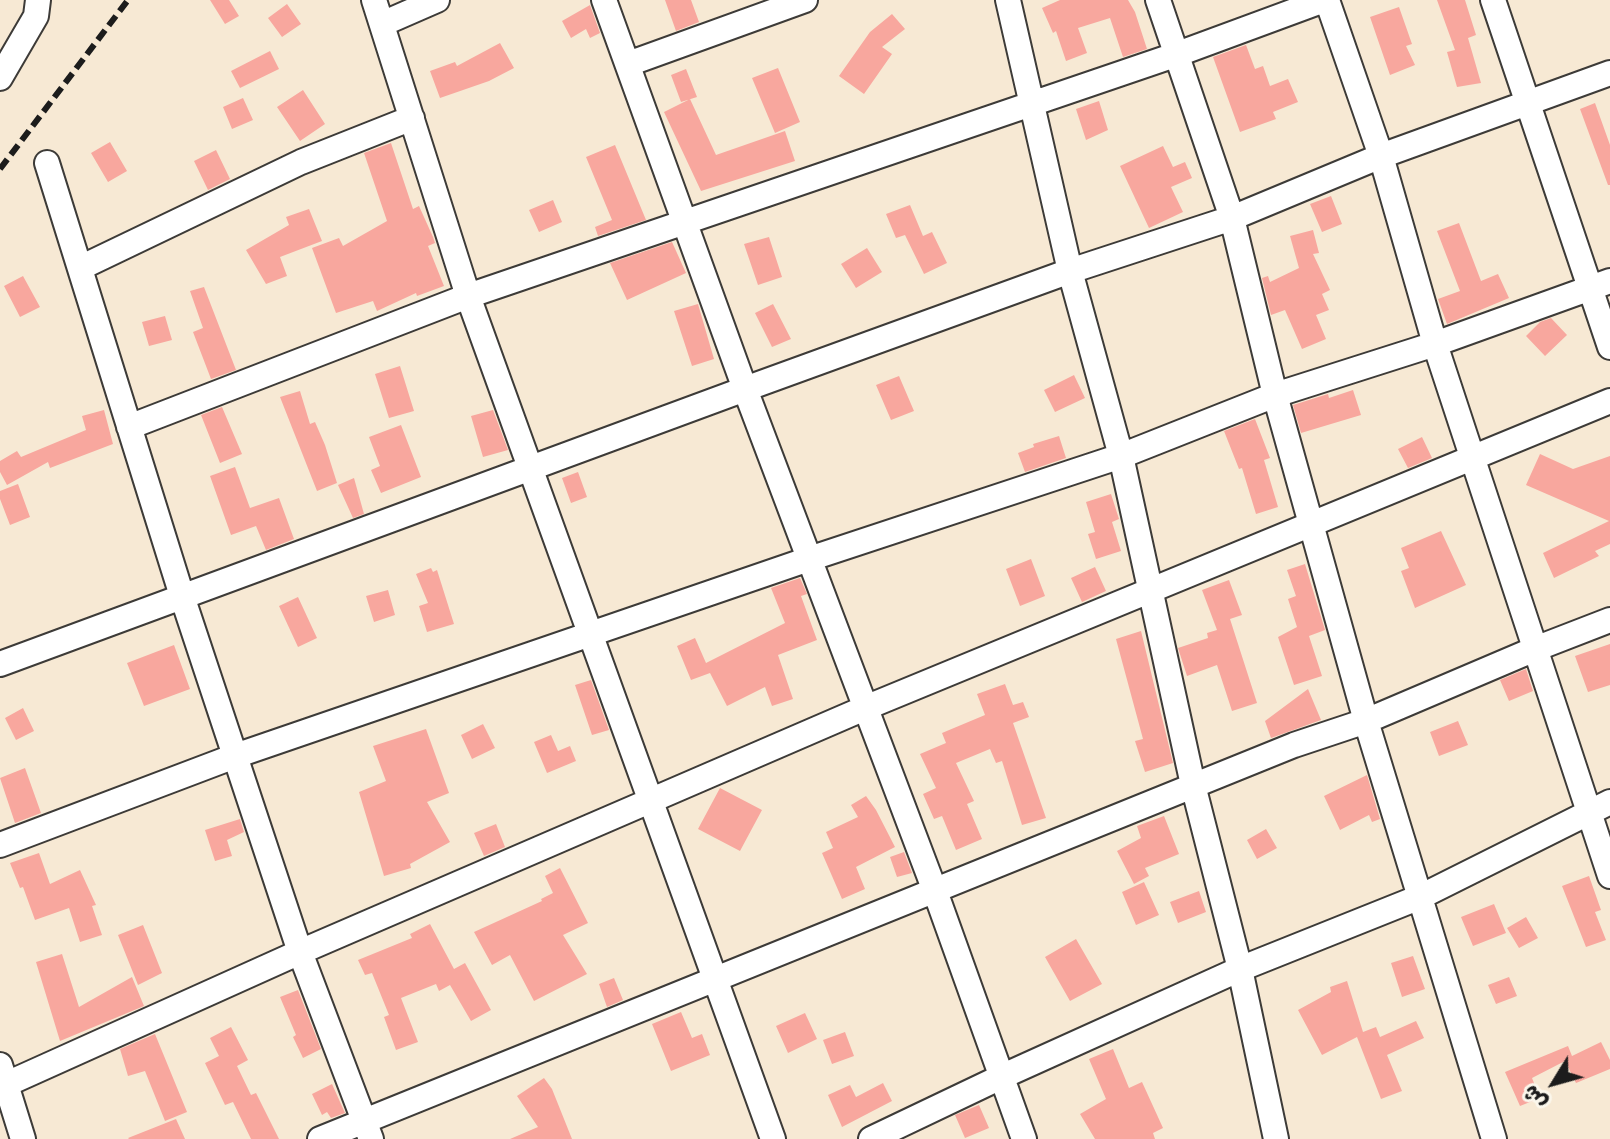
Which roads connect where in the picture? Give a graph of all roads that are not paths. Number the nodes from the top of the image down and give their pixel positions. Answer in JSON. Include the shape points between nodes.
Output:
{"nodes":[{"id":1,"x":38,"y":0,"type":"edge"},
{"id":2,"x":374,"y":0,"type":"edge"},
{"id":3,"x":437,"y":0,"type":"edge"},
{"id":4,"x":604,"y":0,"type":"edge"},
{"id":5,"x":805,"y":0,"type":"edge"},
{"id":6,"x":1008,"y":0,"type":"edge"},
{"id":7,"x":1158,"y":0,"type":"edge"},
{"id":8,"x":1325,"y":0,"type":"edge"},
{"id":9,"x":1493,"y":0,"type":"edge"},
{"id":10,"x":382,"y":24,"type":"junction"},
{"id":11,"x":1175,"y":55,"type":"junction"},
{"id":12,"x":628,"y":64,"type":"junction"},
{"id":13,"x":1610,"y":73,"type":"edge"},
{"id":14,"x":0,"y":78,"type":"edge"},
{"id":15,"x":1031,"y":102,"type":"junction"},
{"id":16,"x":1527,"y":105,"type":"junction"},
{"id":17,"x":412,"y":118,"type":"junction"},
{"id":18,"x":1381,"y":156,"type":"junction"},
{"id":19,"x":47,"y":163,"type":"dead end"},
{"id":20,"x":1232,"y":218,"type":"junction"},
{"id":21,"x":687,"y":222,"type":"junction"},
{"id":22,"x":80,"y":268,"type":"junction"},
{"id":23,"x":1070,"y":271,"type":"junction"},
{"id":24,"x":1600,"y":285,"type":"edge"},
{"id":25,"x":468,"y":296,"type":"junction"},
{"id":26,"x":1435,"y":344,"type":"junction"},
{"id":27,"x":1610,"y":347,"type":"edge"},
{"id":28,"x":745,"y":389,"type":"junction"},
{"id":29,"x":1275,"y":395,"type":"junction"},
{"id":30,"x":1610,"y":401,"type":"edge"},
{"id":31,"x":129,"y":427,"type":"junction"},
{"id":32,"x":1121,"y":456,"type":"junction"},
{"id":33,"x":1472,"y":456,"type":"junction"},
{"id":34,"x":529,"y":468,"type":"junction"},
{"id":35,"x":1311,"y":526,"type":"junction"},
{"id":36,"x":809,"y":559,"type":"junction"},
{"id":37,"x":1152,"y":590,"type":"junction"},
{"id":38,"x":182,"y":596,"type":"junction"},
{"id":39,"x":1610,"y":620,"type":"edge"},
{"id":40,"x":590,"y":633,"type":"junction"},
{"id":41,"x":1535,"y":649,"type":"junction"},
{"id":42,"x":0,"y":664,"type":"edge"},
{"id":43,"x":865,"y":708,"type":"junction"},
{"id":44,"x":1366,"y":721,"type":"junction"},
{"id":45,"x":235,"y":756,"type":"junction"},
{"id":46,"x":1193,"y":785,"type":"junction"},
{"id":47,"x":651,"y":800,"type":"junction"},
{"id":48,"x":1599,"y":807,"type":"edge"},
{"id":49,"x":0,"y":845,"type":"edge"},
{"id":50,"x":1610,"y":876,"type":"edge"},
{"id":51,"x":935,"y":891,"type":"junction"},
{"id":52,"x":1420,"y":897,"type":"junction"},
{"id":53,"x":300,"y":952,"type":"junction"},
{"id":54,"x":1240,"y":969,"type":"junction"},
{"id":55,"x":717,"y":979,"type":"junction"},
{"id":56,"x":1001,"y":1077,"type":"junction"},
{"id":57,"x":2,"y":1079,"type":"edge"},
{"id":58,"x":368,"y":1130,"type":"edge"},
{"id":59,"x":23,"y":1139,"type":"edge"},
{"id":60,"x":320,"y":1139,"type":"edge"},
{"id":61,"x":773,"y":1139,"type":"edge"},
{"id":62,"x":871,"y":1139,"type":"edge"},
{"id":63,"x":1024,"y":1139,"type":"edge"},
{"id":64,"x":1276,"y":1139,"type":"edge"},
{"id":65,"x":1494,"y":1139,"type":"edge"}],
"edges":[{"from":1,"to":14,"type":"street","via":[[36,16]]},
{"from":2,"to":10,"type":"street"},
{"from":3,"to":10,"type":"street"},
{"from":4,"to":12,"type":"street"},
{"from":5,"to":12,"type":"street"},
{"from":6,"to":15,"type":"street"},
{"from":7,"to":11,"type":"street"},
{"from":8,"to":11,"type":"street"},
{"from":8,"to":18,"type":"street"},
{"from":9,"to":16,"type":"street"},
{"from":10,"to":17,"type":"street"},
{"from":11,"to":15,"type":"street"},
{"from":11,"to":20,"type":"street"},
{"from":12,"to":21,"type":"street"},
{"from":13,"to":16,"type":"street"},
{"from":15,"to":21,"type":"street"},
{"from":15,"to":23,"type":"street"},
{"from":16,"to":18,"type":"street"},
{"from":16,"to":24,"type":"street"},
{"from":17,"to":22,"type":"street","via":[[301,162]]},
{"from":17,"to":25,"type":"street"},
{"from":18,"to":20,"type":"street"},
{"from":18,"to":26,"type":"street"},
{"from":19,"to":22,"type":"street"},
{"from":20,"to":23,"type":"street"},
{"from":20,"to":29,"type":"street"},
{"from":21,"to":25,"type":"street"},
{"from":21,"to":28,"type":"street"},
{"from":22,"to":31,"type":"street"},
{"from":23,"to":28,"type":"street"},
{"from":23,"to":32,"type":"street"},
{"from":24,"to":26,"type":"street"},
{"from":24,"to":27,"type":"street"},
{"from":25,"to":31,"type":"street"},
{"from":25,"to":34,"type":"street"},
{"from":26,"to":29,"type":"street"},
{"from":26,"to":33,"type":"street"},
{"from":28,"to":34,"type":"street"},
{"from":28,"to":36,"type":"street"},
{"from":29,"to":32,"type":"street"},
{"from":29,"to":35,"type":"street"},
{"from":30,"to":33,"type":"street"},
{"from":31,"to":38,"type":"street"},
{"from":32,"to":36,"type":"street"},
{"from":32,"to":37,"type":"street"},
{"from":33,"to":35,"type":"street"},
{"from":33,"to":41,"type":"street"},
{"from":34,"to":38,"type":"street"},
{"from":34,"to":40,"type":"street"},
{"from":35,"to":37,"type":"street"},
{"from":35,"to":44,"type":"street"},
{"from":36,"to":40,"type":"street"},
{"from":36,"to":43,"type":"street"},
{"from":37,"to":43,"type":"street"},
{"from":37,"to":46,"type":"street"},
{"from":38,"to":42,"type":"street"},
{"from":38,"to":45,"type":"street"},
{"from":39,"to":41,"type":"street"},
{"from":40,"to":45,"type":"street"},
{"from":40,"to":47,"type":"street"},
{"from":41,"to":44,"type":"street"},
{"from":41,"to":48,"type":"street"},
{"from":43,"to":47,"type":"street"},
{"from":43,"to":51,"type":"street"},
{"from":44,"to":46,"type":"street"},
{"from":44,"to":52,"type":"street"},
{"from":45,"to":49,"type":"street"},
{"from":45,"to":53,"type":"street"},
{"from":46,"to":51,"type":"street"},
{"from":46,"to":54,"type":"street"},
{"from":47,"to":53,"type":"street"},
{"from":47,"to":55,"type":"street"},
{"from":48,"to":50,"type":"street"},
{"from":48,"to":52,"type":"street"},
{"from":51,"to":55,"type":"street"},
{"from":51,"to":56,"type":"street"},
{"from":52,"to":54,"type":"street"},
{"from":52,"to":65,"type":"street"},
{"from":53,"to":57,"type":"street"},
{"from":53,"to":58,"type":"street"},
{"from":54,"to":56,"type":"street"},
{"from":54,"to":64,"type":"street"},
{"from":55,"to":58,"type":"street"},
{"from":55,"to":61,"type":"street"},
{"from":56,"to":62,"type":"street"},
{"from":56,"to":63,"type":"street"},
{"from":57,"to":59,"type":"street"},
{"from":58,"to":60,"type":"street"}]}
